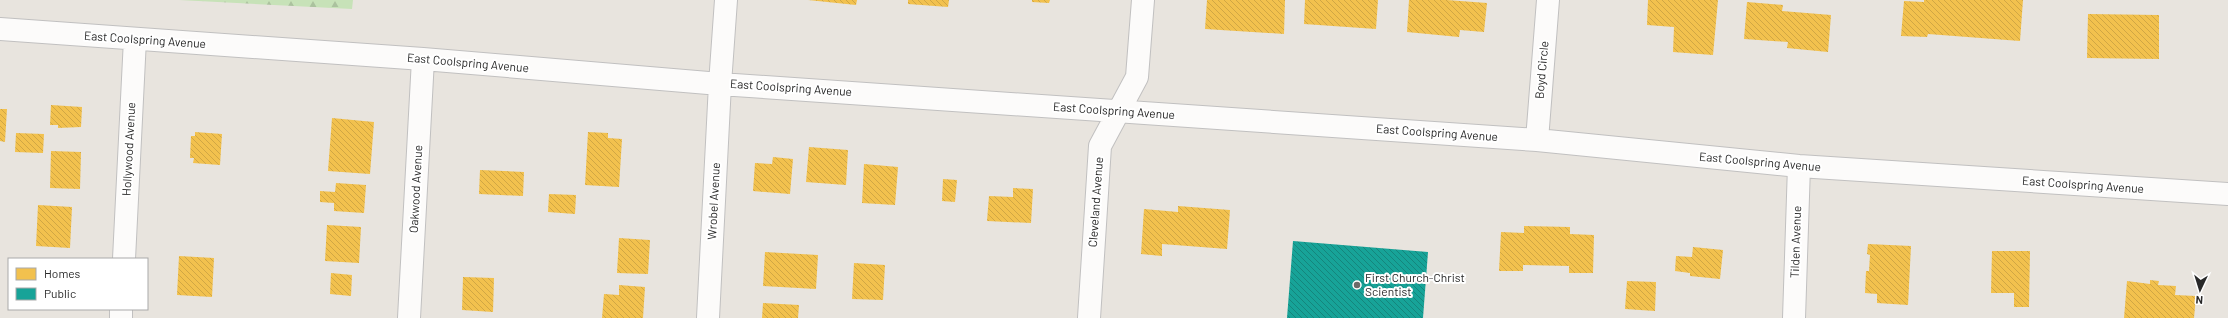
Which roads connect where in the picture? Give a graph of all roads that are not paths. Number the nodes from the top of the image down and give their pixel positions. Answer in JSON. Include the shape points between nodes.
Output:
{"nodes":[{"id":1,"x":726,"y":0,"type":"edge"},
{"id":2,"x":1143,"y":0,"type":"edge"},
{"id":3,"x":1548,"y":0,"type":"edge"},
{"id":4,"x":0,"y":29,"type":"edge"},
{"id":5,"x":135,"y":39,"type":"junction"},
{"id":6,"x":423,"y":59,"type":"junction"},
{"id":7,"x":720,"y":84,"type":"junction"},
{"id":8,"x":1118,"y":111,"type":"junction"},
{"id":9,"x":1536,"y":140,"type":"junction"},
{"id":10,"x":1799,"y":166,"type":"junction"},
{"id":11,"x":2228,"y":194,"type":"edge"},
{"id":12,"x":124,"y":258,"type":"edge"},
{"id":13,"x":409,"y":318,"type":"edge"},
{"id":14,"x":708,"y":318,"type":"edge"},
{"id":15,"x":1089,"y":318,"type":"edge"},
{"id":16,"x":1794,"y":318,"type":"edge"}],
"edges":[{"from":1,"to":7,"type":"street","name":"Wrobel Avenue"},
{"from":2,"to":8,"type":"street","name":"Cleveland Avenue","via":[[1137,78]]},
{"from":3,"to":9,"type":"street","name":"Boyd Circle"},
{"from":4,"to":5,"type":"street","name":"East Coolspring Avenue"},
{"from":5,"to":6,"type":"street","name":"East Coolspring Avenue"},
{"from":5,"to":12,"type":"street","name":"Hollywood Avenue"},
{"from":6,"to":7,"type":"street","name":"East Coolspring Avenue"},
{"from":6,"to":13,"type":"street","name":"Oakwood Avenue"},
{"from":7,"to":8,"type":"street","name":"East Coolspring Avenue"},
{"from":7,"to":14,"type":"street","name":"Wrobel Avenue"},
{"from":8,"to":9,"type":"street","name":"East Coolspring Avenue"},
{"from":8,"to":15,"type":"street","name":"Cleveland Avenue","via":[[1100,146]]},
{"from":9,"to":10,"type":"street","name":"East Coolspring Avenue"},
{"from":10,"to":11,"type":"street","name":"East Coolspring Avenue"},
{"from":10,"to":16,"type":"street","name":"Tilden Avenue"}]}
